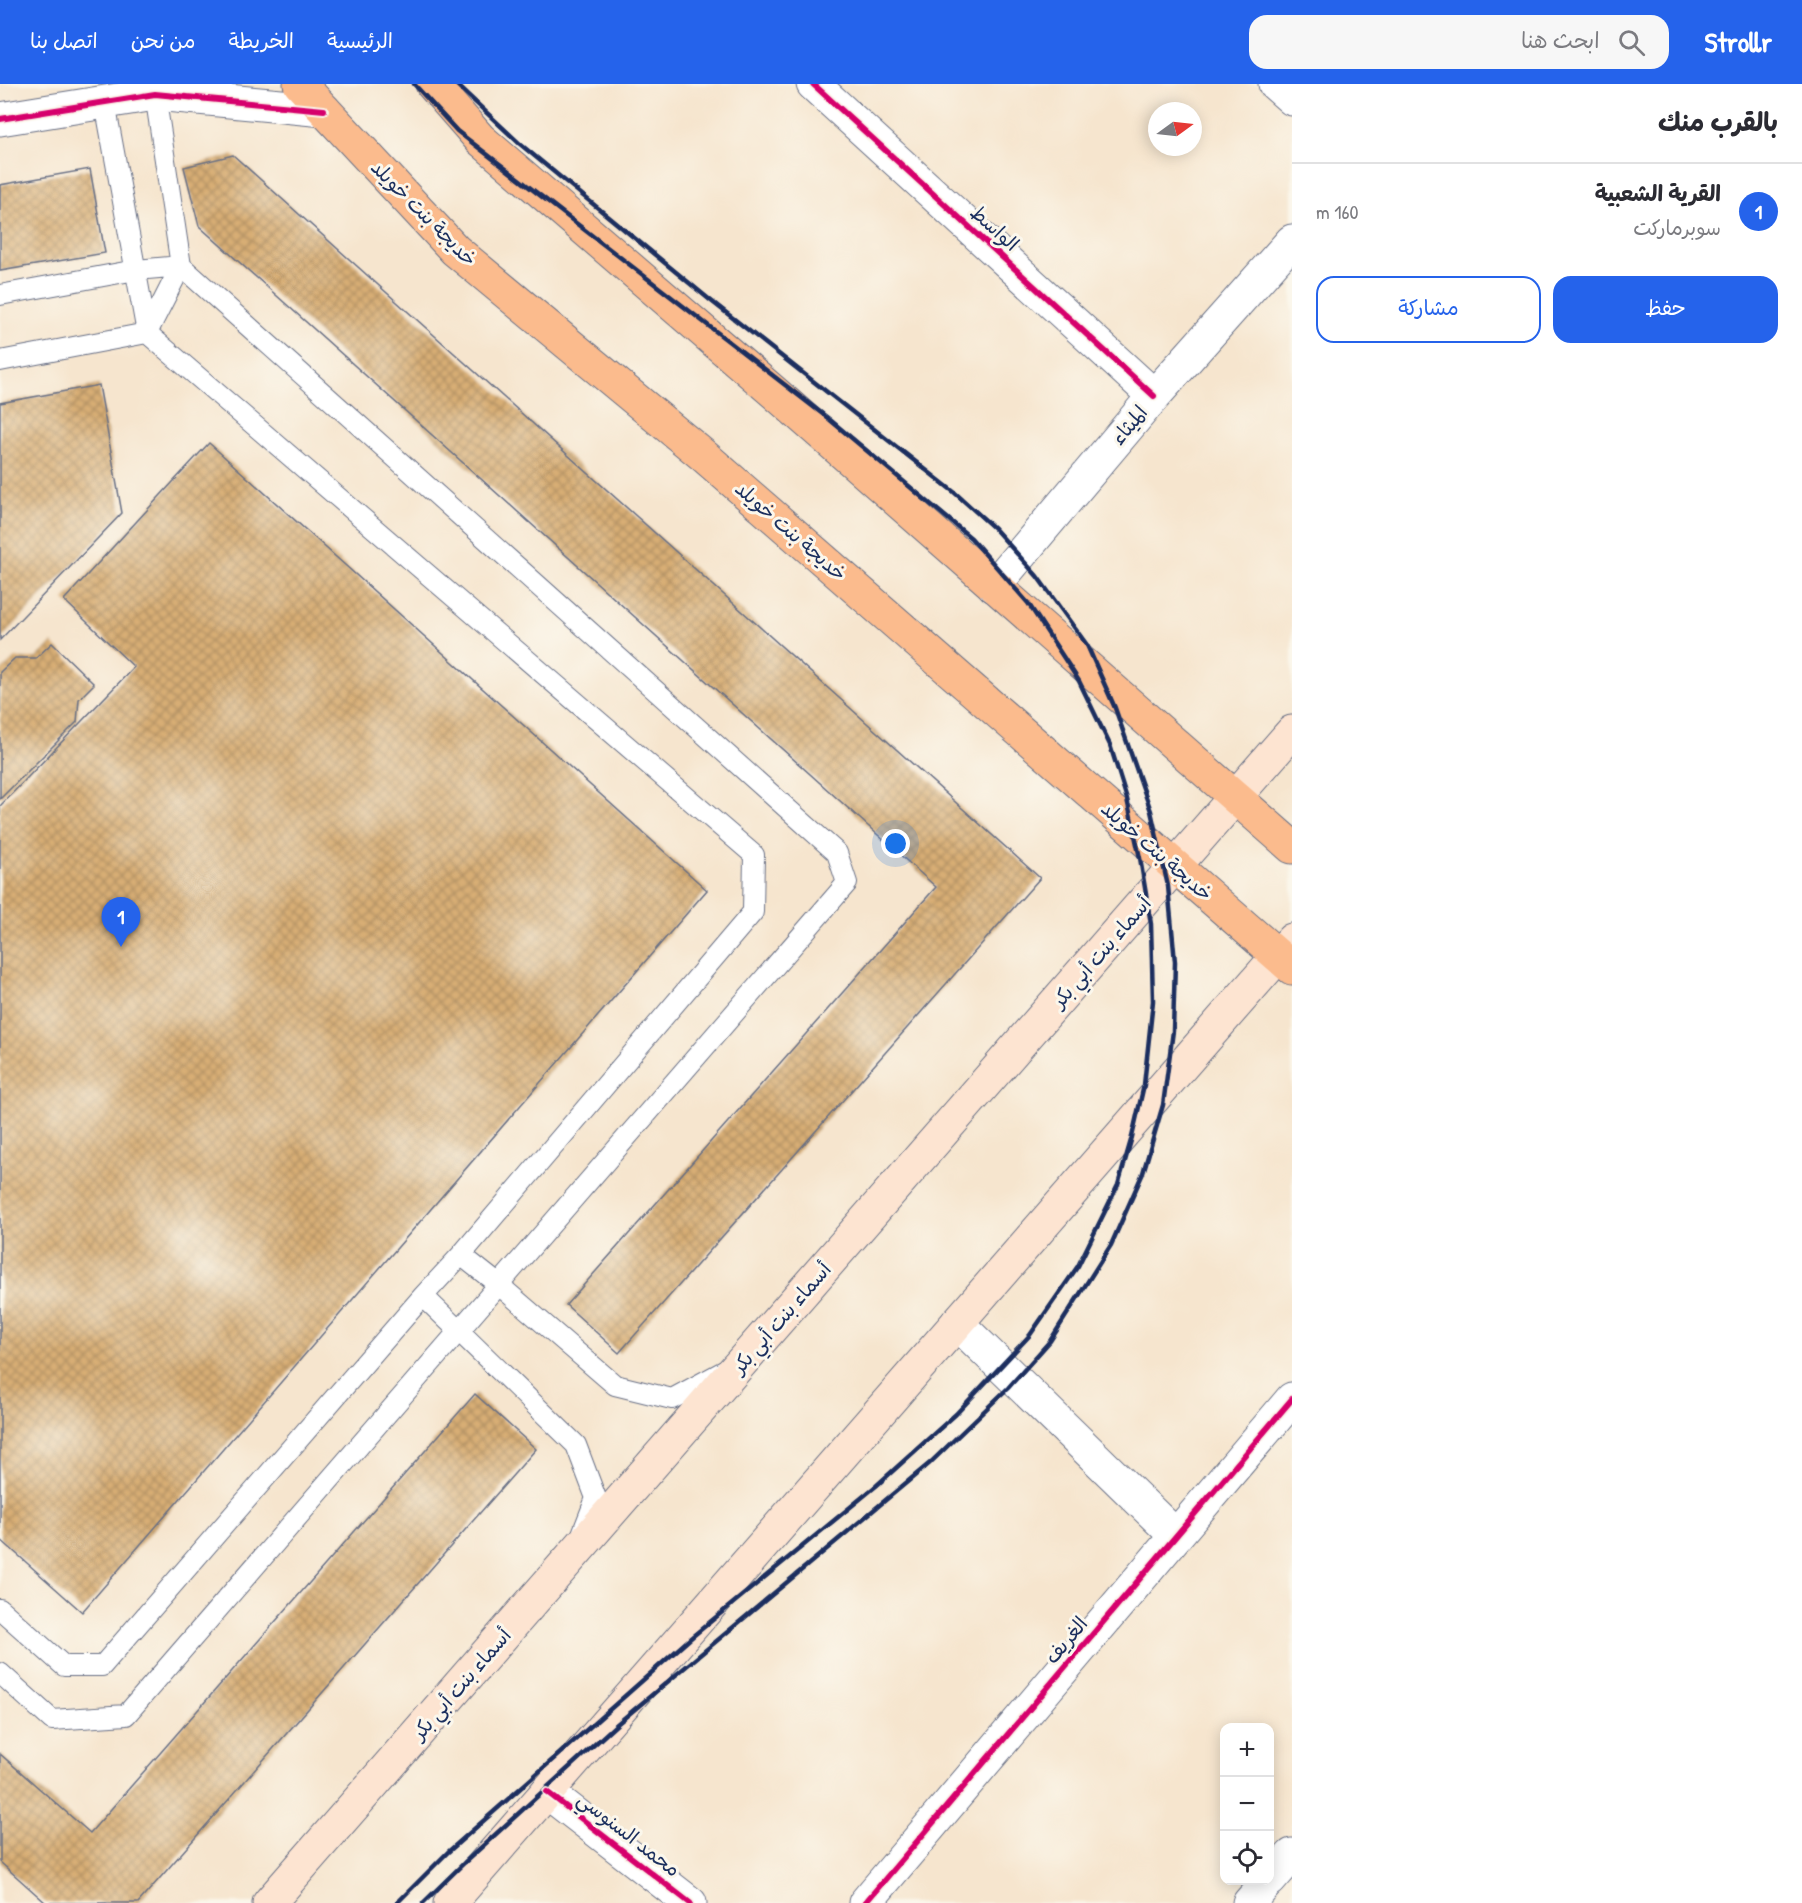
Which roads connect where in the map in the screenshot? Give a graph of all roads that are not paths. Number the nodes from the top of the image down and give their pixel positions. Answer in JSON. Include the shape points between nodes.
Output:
{"nodes":[{"id":1,"x":300,"y":84,"type":"edge"},
{"id":2,"x":432,"y":84,"type":"edge"},
{"id":3,"x":813,"y":84,"type":"edge"},
{"id":4,"x":1275,"y":84,"type":"edge"},
{"id":5,"x":155,"y":94,"type":"junction"},
{"id":6,"x":1292,"y":99,"type":"edge"},
{"id":7,"x":105,"y":103,"type":"junction"},
{"id":8,"x":324,"y":110,"type":"junction"},
{"id":9,"x":0,"y":119,"type":"edge"},
{"id":10,"x":1292,"y":241,"type":"edge"},
{"id":11,"x":181,"y":267,"type":"junction"},
{"id":12,"x":135,"y":270,"type":"junction"},
{"id":13,"x":0,"y":294,"type":"edge"},
{"id":14,"x":147,"y":333,"type":"junction"},
{"id":15,"x":0,"y":361,"type":"edge"},
{"id":16,"x":1154,"y":396,"type":"junction"},
{"id":17,"x":994,"y":586,"type":"junction"},
{"id":18,"x":1292,"y":732,"type":"edge"},
{"id":19,"x":1235,"y":797,"type":"junction"},
{"id":20,"x":1292,"y":847,"type":"edge"},
{"id":21,"x":1175,"y":867,"type":"junction"},
{"id":22,"x":1287,"y":955,"type":"edge"},
{"id":23,"x":461,"y":1255,"type":"junction"},
{"id":24,"x":499,"y":1285,"type":"junction"},
{"id":25,"x":423,"y":1296,"type":"junction"},
{"id":26,"x":957,"y":1323,"type":"junction"},
{"id":27,"x":459,"y":1331,"type":"junction"},
{"id":28,"x":745,"y":1359,"type":"junction"},
{"id":29,"x":1292,"y":1399,"type":"edge"},
{"id":30,"x":1176,"y":1536,"type":"junction"},
{"id":31,"x":573,"y":1555,"type":"junction"},
{"id":32,"x":0,"y":1609,"type":"edge"},
{"id":33,"x":0,"y":1673,"type":"edge"},
{"id":34,"x":547,"y":1792,"type":"junction"},
{"id":35,"x":1292,"y":1855,"type":"edge"},
{"id":36,"x":1274,"y":1875,"type":"edge"},
{"id":37,"x":1265,"y":1885,"type":"edge"},
{"id":38,"x":269,"y":1903,"type":"edge"},
{"id":39,"x":450,"y":1903,"type":"edge"},
{"id":40,"x":690,"y":1903,"type":"edge"},
{"id":41,"x":865,"y":1903,"type":"edge"},
{"id":42,"x":1249,"y":1903,"type":"edge"}],
"edges":[{"from":1,"to":8,"type":"main road","name":"خديجة بنت خويلد"},
{"from":2,"to":17,"type":"main road","via":[[480,139]]},
{"from":3,"to":16,"type":"street","name":"الواسط"},
{"from":4,"to":6,"type":"street"},
{"from":5,"to":7,"type":"street"},
{"from":5,"to":8,"type":"street"},
{"from":5,"to":11,"type":"lane"},
{"from":7,"to":9,"type":"street"},
{"from":7,"to":12,"type":"lane"},
{"from":8,"to":21,"type":"main road","name":"خديجة بنت خويلد","via":[[455,250],[704,456]]},
{"from":10,"to":16,"type":"street","name":"الميثاء"},
{"from":11,"to":12,"type":"lane"},
{"from":11,"to":14,"type":"lane"},
{"from":11,"to":24,"type":"lane","via":[[837,853],[847,884]]},
{"from":12,"to":13,"type":"lane"},
{"from":12,"to":14,"type":"lane"},
{"from":14,"to":15,"type":"lane"},
{"from":14,"to":23,"type":"lane","via":[[754,855],[753,912]]},
{"from":16,"to":17,"type":"street","name":"الميثاء"},
{"from":17,"to":19,"type":"main road"},
{"from":18,"to":19,"type":"main road","name":"أسماء بنت أبي بكر"},
{"from":19,"to":20,"type":"main road"},
{"from":19,"to":21,"type":"main road","name":"أسماء بنت أبي بكر"},
{"from":21,"to":22,"type":"main road","name":"خديجة بنت خويلد"},
{"from":21,"to":28,"type":"main road","name":"أسماء بنت أبي بكر"},
{"from":22,"to":26,"type":"main road"},
{"from":23,"to":24,"type":"lane"},
{"from":23,"to":25,"type":"lane"},
{"from":24,"to":27,"type":"lane"},
{"from":24,"to":28,"type":"lane","via":[[615,1385],[672,1399]]},
{"from":25,"to":27,"type":"lane"},
{"from":25,"to":32,"type":"lane","via":[[102,1666],[64,1666]]},
{"from":26,"to":30,"type":"street"},
{"from":26,"to":34,"type":"main road"},
{"from":27,"to":31,"type":"lane","via":[[576,1445],[596,1498]]},
{"from":27,"to":33,"type":"lane","via":[[126,1715],[52,1720]]},
{"from":28,"to":31,"type":"main road","name":"أسماء بنت أبي بكر"},
{"from":29,"to":30,"type":"street","name":"الغريف"},
{"from":30,"to":41,"type":"street","name":"الغريف"},
{"from":31,"to":38,"type":"main road","name":"أسماء بنت أبي بكر"},
{"from":34,"to":39,"type":"main road"},
{"from":34,"to":40,"type":"street","name":"محمد السنوسي"},
{"from":35,"to":36,"type":"street"},
{"from":37,"to":42,"type":"street"}]}
